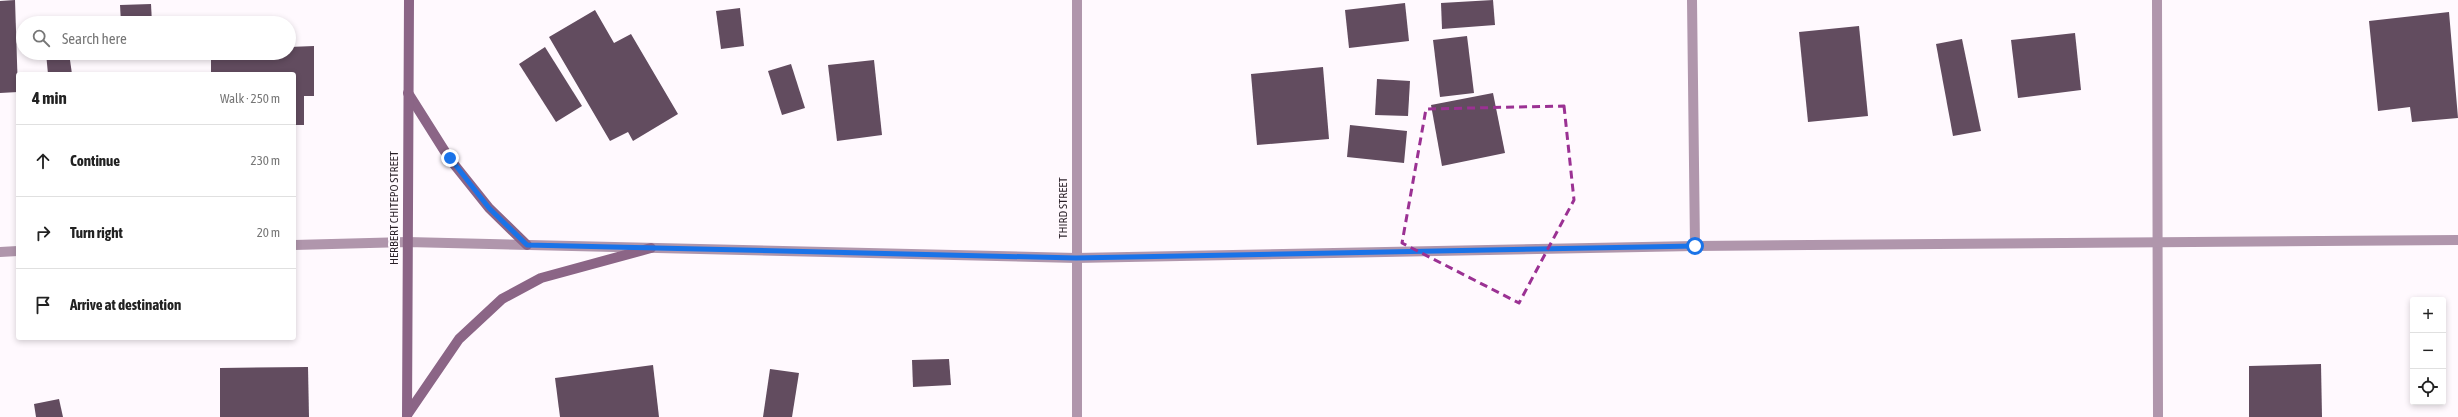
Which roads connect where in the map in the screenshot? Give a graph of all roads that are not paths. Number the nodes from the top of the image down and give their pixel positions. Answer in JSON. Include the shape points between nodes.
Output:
{"nodes":[{"id":1,"x":408,"y":0,"type":"edge"},
{"id":2,"x":1077,"y":0,"type":"edge"},
{"id":3,"x":1692,"y":0,"type":"edge"},
{"id":4,"x":2157,"y":0,"type":"edge"},
{"id":5,"x":408,"y":93,"type":"junction"},
{"id":6,"x":2458,"y":240,"type":"edge"},
{"id":7,"x":407,"y":242,"type":"junction"},
{"id":8,"x":2157,"y":243,"type":"junction"},
{"id":9,"x":296,"y":245,"type":"edge"},
{"id":10,"x":527,"y":245,"type":"junction"},
{"id":11,"x":1695,"y":246,"type":"junction"},
{"id":12,"x":651,"y":248,"type":"junction"},
{"id":13,"x":0,"y":252,"type":"edge"},
{"id":14,"x":16,"y":252,"type":"edge"},
{"id":15,"x":1076,"y":258,"type":"junction"},
{"id":16,"x":407,"y":416,"type":"edge"},
{"id":17,"x":1077,"y":417,"type":"edge"},
{"id":18,"x":2158,"y":417,"type":"edge"}],
"edges":[{"from":1,"to":5,"type":"main road","name":"HERBERT CHITEPO STREET"},
{"from":2,"to":15,"type":"street","name":"THIRD STREET"},
{"from":3,"to":11,"type":"street"},
{"from":4,"to":8,"type":"street"},
{"from":5,"to":7,"type":"main road","name":"HERBERT CHITEPO STREET"},
{"from":5,"to":10,"type":"main road","via":[[454,164],[489,208]]},
{"from":6,"to":8,"type":"street"},
{"from":7,"to":9,"type":"street"},
{"from":7,"to":10,"type":"street"},
{"from":7,"to":16,"type":"main road","name":"HERBERT CHITEPO STREET"},
{"from":8,"to":11,"type":"street"},
{"from":8,"to":18,"type":"street"},
{"from":10,"to":12,"type":"street"},
{"from":11,"to":15,"type":"street"},
{"from":12,"to":15,"type":"street"},
{"from":12,"to":16,"type":"main road","via":[[541,278],[502,299],[459,339]]},
{"from":13,"to":14,"type":"street"},
{"from":15,"to":17,"type":"street","name":"THIRD STREET"}]}
